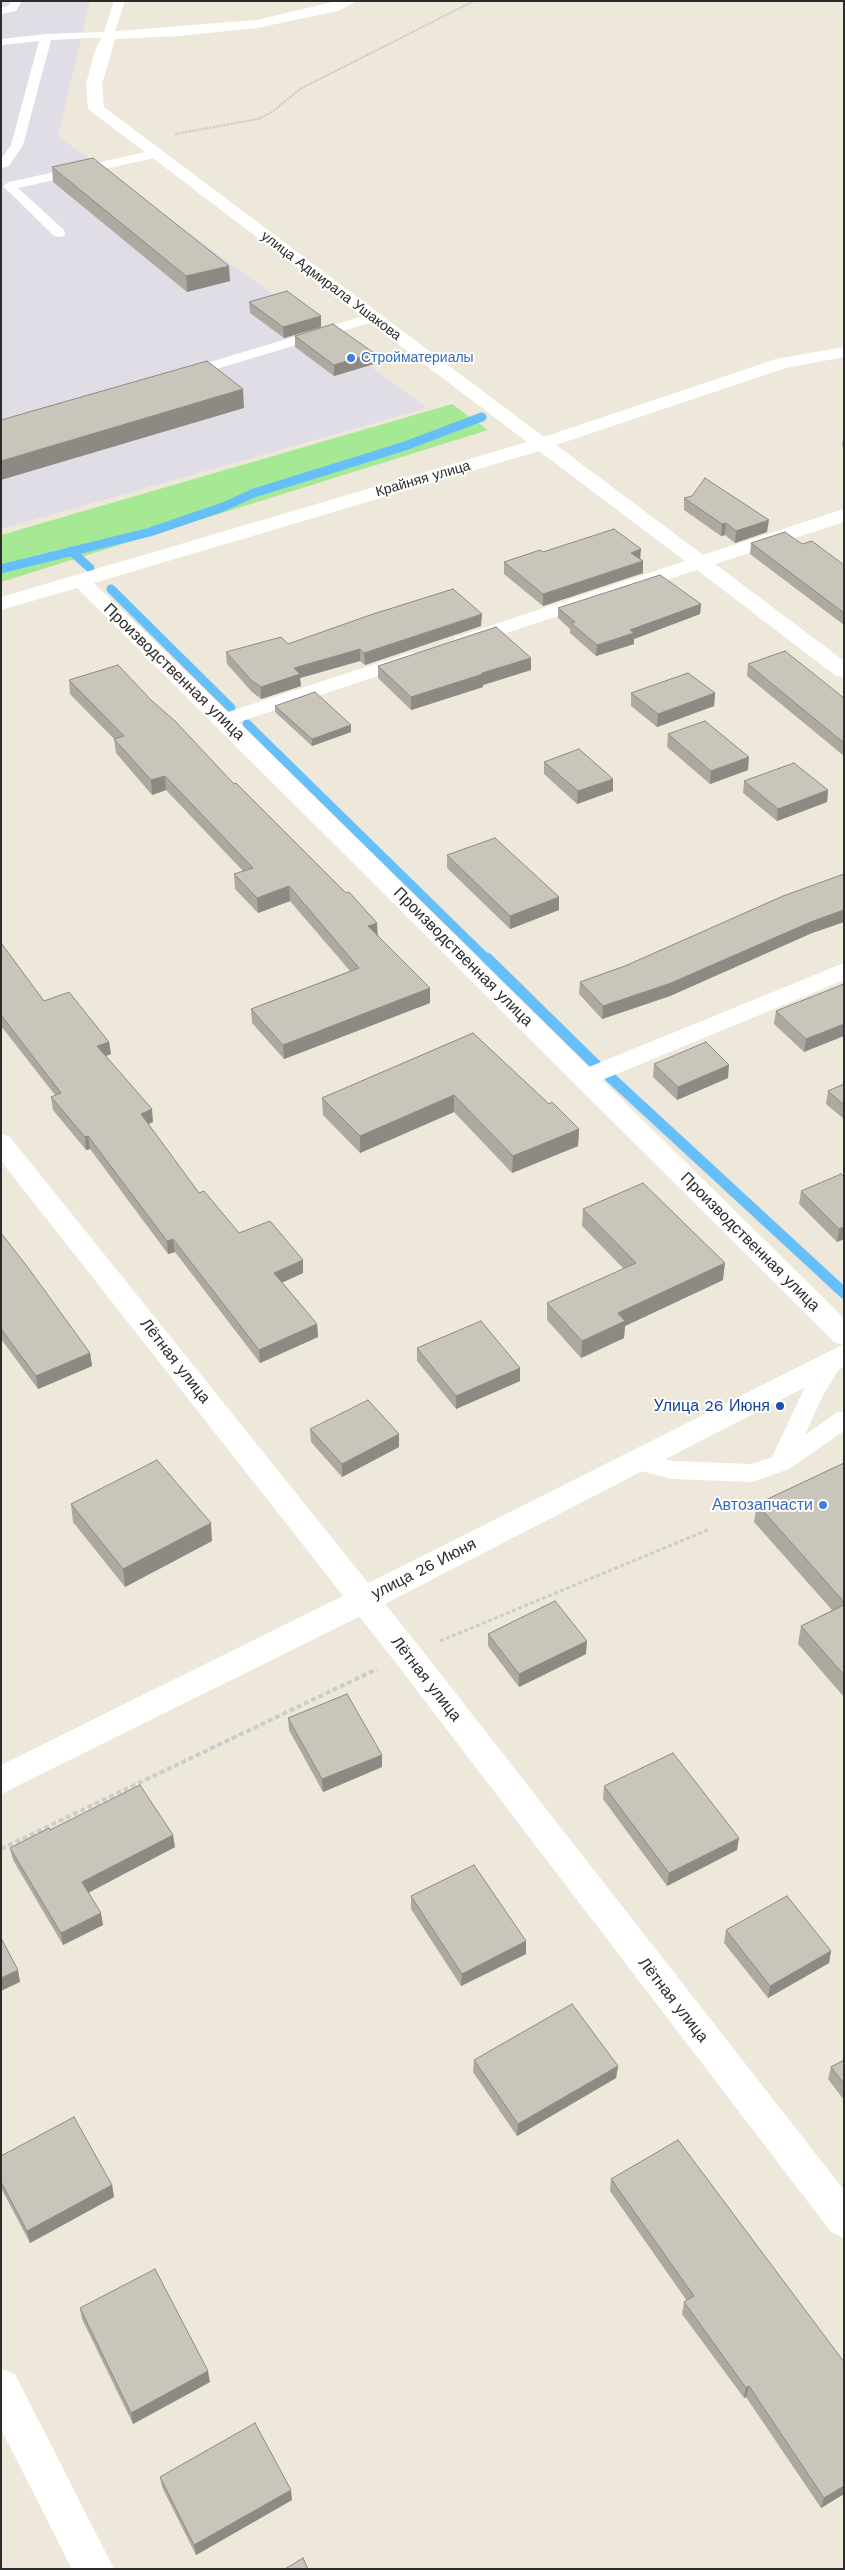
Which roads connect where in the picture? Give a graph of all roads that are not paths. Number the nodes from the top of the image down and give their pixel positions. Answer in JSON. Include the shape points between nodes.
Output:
{"nodes":[{"id":1,"x":17,"y":1,"type":"edge"},
{"id":2,"x":120,"y":1,"type":"edge"},
{"id":3,"x":350,"y":1,"type":"edge"},
{"id":4,"x":1,"y":11,"type":"edge"},
{"id":5,"x":109,"y":35,"type":"junction"},
{"id":6,"x":46,"y":37,"type":"junction"},
{"id":7,"x":1,"y":42,"type":"edge"},
{"id":8,"x":17,"y":144,"type":"junction"},
{"id":9,"x":1,"y":145,"type":"edge"},
{"id":10,"x":155,"y":154,"type":"junction"},
{"id":11,"x":1,"y":164,"type":"edge"},
{"id":12,"x":59,"y":233,"type":"dead end"},
{"id":13,"x":374,"y":317,"type":"junction"},
{"id":14,"x":844,"y":352,"type":"edge"},
{"id":15,"x":169,"y":379,"type":"edge"},
{"id":16,"x":541,"y":444,"type":"junction"},
{"id":17,"x":844,"y":514,"type":"edge"},
{"id":18,"x":699,"y":564,"type":"junction"},
{"id":19,"x":80,"y":580,"type":"junction"},
{"id":20,"x":1,"y":604,"type":"edge"},
{"id":21,"x":844,"y":671,"type":"edge"},
{"id":22,"x":224,"y":720,"type":"junction"},
{"id":23,"x":844,"y":971,"type":"edge"},
{"id":24,"x":585,"y":1078,"type":"junction"},
{"id":25,"x":1,"y":1143,"type":"edge"},
{"id":26,"x":840,"y":1350,"type":"edge"},
{"id":27,"x":844,"y":1419,"type":"edge"},
{"id":28,"x":633,"y":1461,"type":"junction"},
{"id":29,"x":781,"y":1463,"type":"junction"},
{"id":30,"x":364,"y":1600,"type":"junction"},
{"id":31,"x":1,"y":1780,"type":"edge"},
{"id":32,"x":844,"y":2220,"type":"edge"},
{"id":33,"x":1,"y":2388,"type":"edge"},
{"id":34,"x":94,"y":2569,"type":"edge"}],
"edges":[{"from":1,"to":4,"type":"lane","via":[[12,9]]},
{"from":2,"to":5,"type":"lane"},
{"from":3,"to":5,"type":"street","via":[[333,8],[257,24]]},
{"from":5,"to":6,"type":"lane"},
{"from":5,"to":10,"type":"street","name":"улица Адмирала Ушакова","via":[[94,84],[96,109]]},
{"from":6,"to":7,"type":"lane"},
{"from":6,"to":8,"type":"lane"},
{"from":8,"to":9,"type":"lane"},
{"from":8,"to":11,"type":"lane"},
{"from":10,"to":12,"type":"lane","via":[[9,186]]},
{"from":10,"to":13,"type":"street","name":"улица Адмирала Ушакова"},
{"from":13,"to":15,"type":"lane"},
{"from":13,"to":16,"type":"street","name":"улица Адмирала Ушакова"},
{"from":14,"to":16,"type":"street","name":"Крайняя улица","via":[[782,363]]},
{"from":16,"to":18,"type":"street","name":"улица Адмирала Ушакова"},
{"from":16,"to":19,"type":"street","name":"Крайняя улица"},
{"from":17,"to":18,"type":"street"},
{"from":18,"to":21,"type":"street","name":"улица Адмирала Ушакова"},
{"from":18,"to":22,"type":"street"},
{"from":19,"to":20,"type":"street","name":"Крайняя улица"},
{"from":19,"to":22,"type":"street","name":"Производственная улица"},
{"from":22,"to":24,"type":"street","name":"Производственная улица"},
{"from":23,"to":24,"type":"street"},
{"from":24,"to":26,"type":"street","name":"Производственная улица"},
{"from":25,"to":30,"type":"street","name":"Лётная улица"},
{"from":26,"to":28,"type":"street","name":"улица 26 Июня"},
{"from":26,"to":29,"type":"lane","via":[[813,1393]]},
{"from":27,"to":29,"type":"lane"},
{"from":28,"to":29,"type":"lane","via":[[673,1470],[752,1473]]},
{"from":28,"to":30,"type":"street","name":"улица 26 Июня"},
{"from":30,"to":31,"type":"street","name":"улица 26 Июня"},
{"from":30,"to":32,"type":"street","name":"Лётная улица"},
{"from":33,"to":34,"type":"street"}]}
